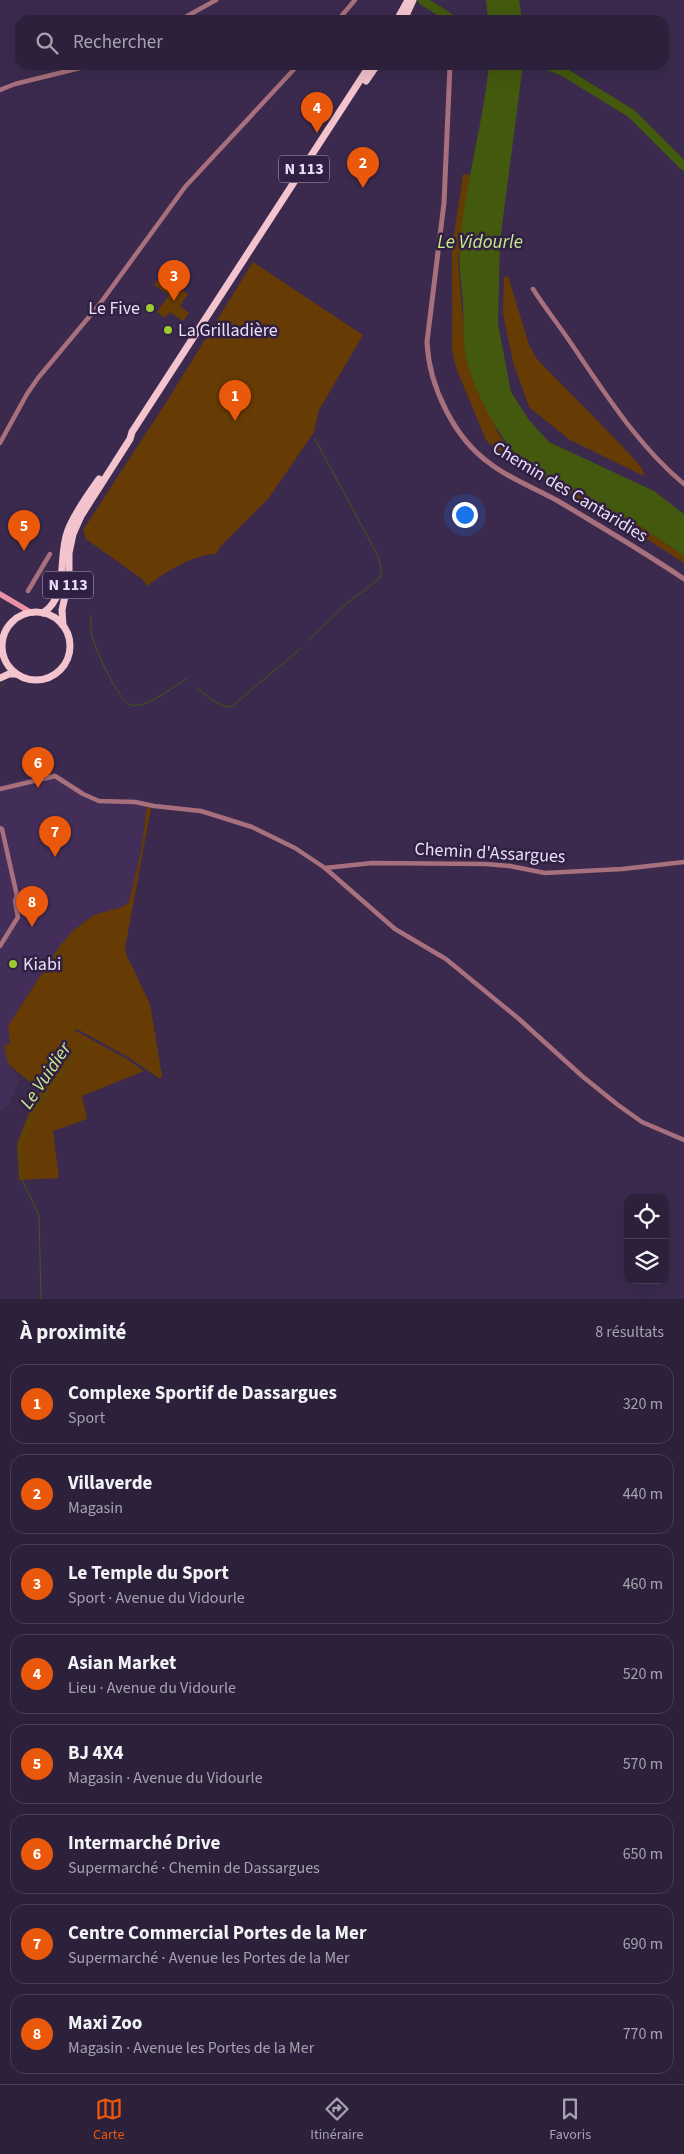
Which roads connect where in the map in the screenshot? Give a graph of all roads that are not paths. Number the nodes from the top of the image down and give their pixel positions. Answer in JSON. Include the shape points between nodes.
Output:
{"nodes":[{"id":1,"x":216,"y":0,"type":"edge"},
{"id":2,"x":355,"y":0,"type":"edge"},
{"id":3,"x":408,"y":0,"type":"edge"},
{"id":4,"x":414,"y":0,"type":"edge"},
{"id":5,"x":189,"y":15,"type":"edge"},
{"id":6,"x":342,"y":15,"type":"edge"},
{"id":7,"x":400,"y":15,"type":"edge"},
{"id":8,"x":406,"y":15,"type":"edge"},
{"id":9,"x":72,"y":70,"type":"edge"},
{"id":10,"x":293,"y":70,"type":"edge"},
{"id":11,"x":367,"y":70,"type":"edge"},
{"id":12,"x":373,"y":70,"type":"edge"},
{"id":13,"x":450,"y":70,"type":"edge"},
{"id":14,"x":0,"y":90,"type":"edge"},
{"id":15,"x":351,"y":98,"type":"junction"},
{"id":16,"x":533,"y":288,"type":"dead end"},
{"id":17,"x":132,"y":432,"type":"junction"},
{"id":18,"x":0,"y":443,"type":"edge"},
{"id":19,"x":684,"y":484,"type":"edge"},
{"id":20,"x":50,"y":554,"type":"dead end"},
{"id":21,"x":684,"y":579,"type":"edge"},
{"id":22,"x":28,"y":591,"type":"dead end"},
{"id":23,"x":0,"y":594,"type":"edge"},
{"id":24,"x":32,"y":613,"type":"junction"},
{"id":25,"x":43,"y":613,"type":"junction"},
{"id":26,"x":63,"y":625,"type":"junction"},
{"id":27,"x":1,"y":643,"type":"edge"},
{"id":28,"x":3,"y":654,"type":"junction"},
{"id":29,"x":0,"y":665,"type":"edge"},
{"id":30,"x":16,"y":674,"type":"junction"},
{"id":31,"x":0,"y":678,"type":"edge"},
{"id":32,"x":0,"y":789,"type":"edge"},
{"id":33,"x":0,"y":828,"type":"edge"},
{"id":34,"x":2,"y":837,"type":"edge"},
{"id":35,"x":684,"y":862,"type":"edge"},
{"id":36,"x":324,"y":868,"type":"junction"},
{"id":37,"x":0,"y":936,"type":"edge"},
{"id":38,"x":6,"y":937,"type":"junction"},
{"id":39,"x":0,"y":945,"type":"edge"},
{"id":40,"x":684,"y":1140,"type":"edge"}],
"edges":[{"from":1,"to":5,"type":"street"},
{"from":2,"to":6,"type":"street"},
{"from":3,"to":7,"type":"main road"},
{"from":4,"to":8,"type":"main road"},
{"from":9,"to":14,"type":"street"},
{"from":10,"to":18,"type":"street","via":[[186,187],[99,305],[38,378]]},
{"from":11,"to":15,"type":"main road","number":"N 113"},
{"from":12,"to":15,"type":"main road","number":"N 113"},
{"from":13,"to":21,"type":"street","name":"Chemin des Cantaridies","via":[[445,196],[427,342],[433,378],[442,401],[474,450],[490,465],[543,492]]},
{"from":15,"to":17,"type":"main road","number":"N 113"},
{"from":16,"to":19,"type":"street","via":[[618,412]]},
{"from":17,"to":25,"type":"main road","number":"N 113","via":[[72,521],[63,549],[57,597]]},
{"from":17,"to":26,"type":"main road","number":"N 113","via":[[73,534],[62,610]]},
{"from":20,"to":22,"type":"street"},
{"from":23,"to":24,"type":"main road"},
{"from":24,"to":25,"type":"main road"},
{"from":24,"to":27,"type":"main road","via":[[11,623]]},
{"from":25,"to":26,"type":"main road"},
{"from":26,"to":30,"type":"main road","via":[[69,638],[70,653],[58,672],[38,680]]},
{"from":27,"to":28,"type":"main road"},
{"from":28,"to":29,"type":"main road"},
{"from":28,"to":30,"type":"main road"},
{"from":30,"to":31,"type":"main road"},
{"from":32,"to":36,"type":"street","via":[[55,776],[99,801],[127,801],[201,811],[252,827]]},
{"from":33,"to":34,"type":"street"},
{"from":34,"to":38,"type":"street","via":[[17,896],[18,917]]},
{"from":35,"to":36,"type":"street","name":"Chemin d'Assargues","via":[[545,873],[475,864],[372,863]]},
{"from":36,"to":40,"type":"street","via":[[395,929],[446,960],[485,990],[618,1105],[642,1122]]},
{"from":37,"to":38,"type":"street"},
{"from":38,"to":39,"type":"street"}]}
